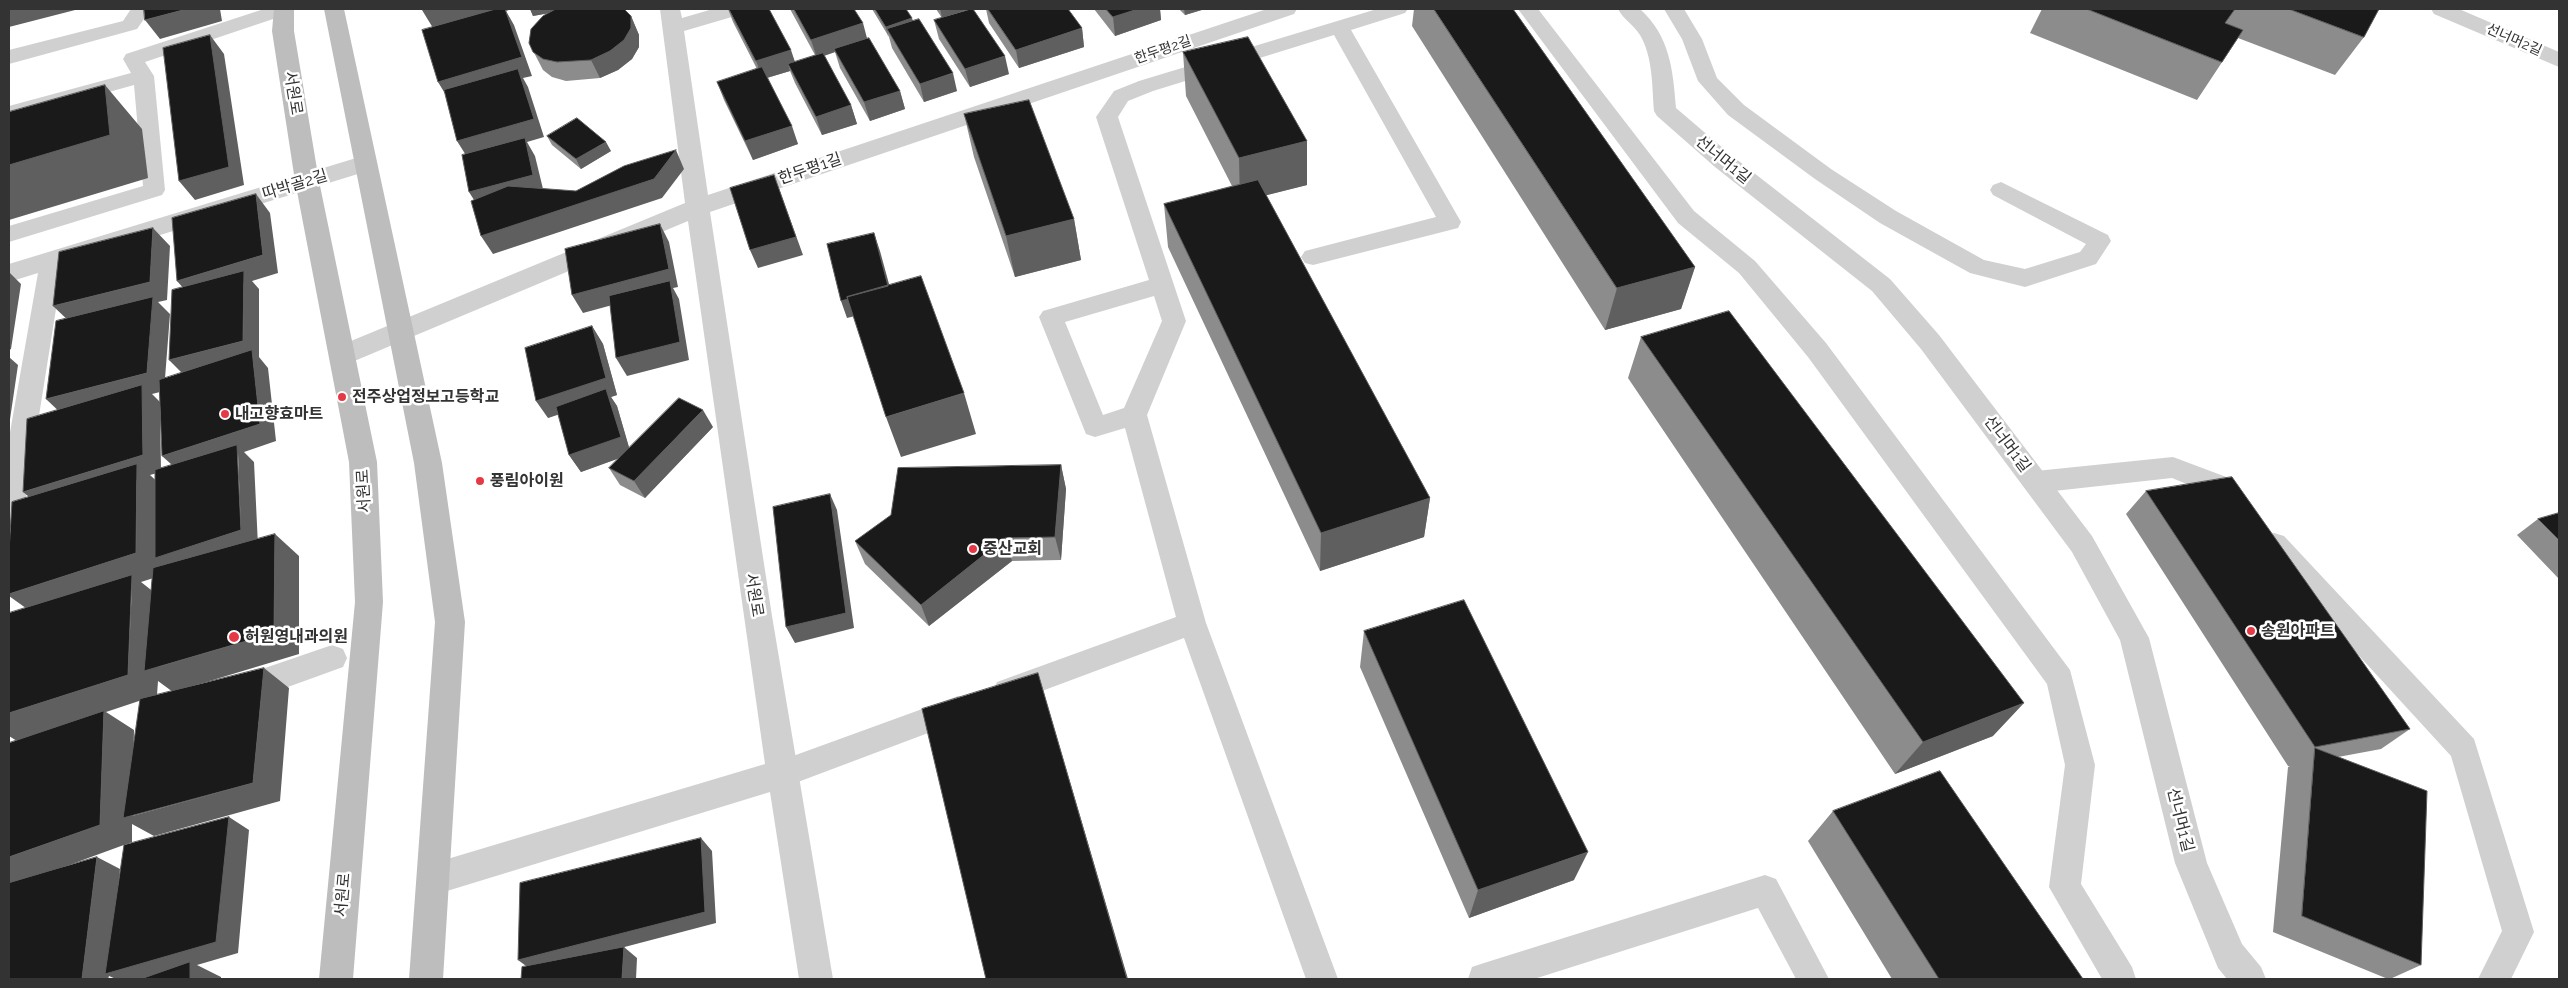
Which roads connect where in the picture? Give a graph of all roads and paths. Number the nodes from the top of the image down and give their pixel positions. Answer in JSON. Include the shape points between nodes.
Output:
{"nodes":[{"id":1,"x":284,"y":9,"type":"edge"},
{"id":2,"x":334,"y":9,"type":"edge"},
{"id":3,"x":735,"y":9,"type":"edge"},
{"id":4,"x":1287,"y":9,"type":"edge"},
{"id":5,"x":1398,"y":9,"type":"edge"},
{"id":6,"x":1528,"y":9,"type":"edge"},
{"id":7,"x":1628,"y":9,"type":"edge"},
{"id":8,"x":1674,"y":9,"type":"edge"},
{"id":9,"x":2442,"y":9,"type":"edge"},
{"id":10,"x":135,"y":17,"type":"edge"},
{"id":11,"x":671,"y":18,"type":"edge"},
{"id":12,"x":1339,"y":27,"type":"junction"},
{"id":13,"x":9,"y":57,"type":"edge"},
{"id":14,"x":2559,"y":60,"type":"edge"},
{"id":15,"x":139,"y":68,"type":"junction"},
{"id":16,"x":1039,"y":92,"type":"joint"},
{"id":17,"x":9,"y":113,"type":"edge"},
{"id":18,"x":366,"y":163,"type":"junction"},
{"id":19,"x":308,"y":181,"type":"junction"},
{"id":20,"x":2001,"y":190,"type":"dead end"},
{"id":21,"x":696,"y":208,"type":"junction"},
{"id":22,"x":9,"y":234,"type":"edge"},
{"id":23,"x":1312,"y":257,"type":"dead end"},
{"id":24,"x":52,"y":260,"type":"junction"},
{"id":25,"x":9,"y":273,"type":"edge"},
{"id":26,"x":1162,"y":285,"type":"junction"},
{"id":27,"x":401,"y":329,"type":"junction"},
{"id":28,"x":343,"y":355,"type":"junction"},
{"id":29,"x":1134,"y":415,"type":"junction"},
{"id":30,"x":2036,"y":482,"type":"junction"},
{"id":31,"x":9,"y":516,"type":"edge"},
{"id":32,"x":1192,"y":623,"type":"junction"},
{"id":33,"x":332,"y":658,"type":"dead end"},
{"id":34,"x":212,"y":700,"type":"edge"},
{"id":35,"x":782,"y":774,"type":"junction"},
{"id":36,"x":434,"y":879,"type":"junction"},
{"id":37,"x":336,"y":979,"type":"edge"},
{"id":38,"x":426,"y":979,"type":"edge"},
{"id":39,"x":816,"y":979,"type":"edge"},
{"id":40,"x":1322,"y":979,"type":"edge"},
{"id":41,"x":1484,"y":979,"type":"edge"},
{"id":42,"x":1813,"y":979,"type":"edge"},
{"id":43,"x":2120,"y":979,"type":"edge"},
{"id":44,"x":2249,"y":979,"type":"edge"},
{"id":45,"x":2494,"y":979,"type":"edge"}],
"edges":[{"from":1,"to":15,"type":"lane"},
{"from":1,"to":19,"type":"street","name":"서원로","via":[[283,31]]},
{"from":2,"to":18,"type":"street"},
{"from":3,"to":11,"type":"street"},
{"from":4,"to":16,"type":"street","name":"한두평2길"},
{"from":5,"to":12,"type":"lane"},
{"from":6,"to":43,"type":"lane","via":[[1686,217],[1747,267],[1817,350],[2060,679],[2080,765],[2065,886]]},
{"from":7,"to":30,"type":"street","name":"선너머1길","via":[[1643,21],[1660,52],[1665,111],[1881,284],[1930,342]]},
{"from":8,"to":20,"type":"lane","via":[[1692,39],[1708,81],[1736,110],[1822,174],[1888,217],[1978,267],[2025,278],[2088,258],[2100,241]]},
{"from":9,"to":14,"type":"street","name":"선너머2길"},
{"from":10,"to":13,"type":"lane"},
{"from":10,"to":15,"type":"lane"},
{"from":11,"to":21,"type":"street"},
{"from":12,"to":23,"type":"lane","via":[[1450,222]]},
{"from":12,"to":26,"type":"lane","via":[[1146,86],[1121,96],[1106,117]]},
{"from":15,"to":17,"type":"lane"},
{"from":15,"to":22,"type":"lane","via":[[154,190]]},
{"from":16,"to":21,"type":"street","name":"한두평1길"},
{"from":18,"to":19,"type":"street","name":"따박골2길"},
{"from":18,"to":27,"type":"street"},
{"from":19,"to":24,"type":"street","name":"따박골2길"},
{"from":19,"to":28,"type":"street","name":"서원로"},
{"from":21,"to":27,"type":"street","name":"한두평1길"},
{"from":21,"to":35,"type":"street","name":"서원로"},
{"from":24,"to":25,"type":"street","name":"따박골2길"},
{"from":24,"to":31,"type":"street"},
{"from":26,"to":29,"type":"lane","via":[[1174,321]]},
{"from":26,"to":29,"type":"lane","via":[[1051,317],[1095,427]]},
{"from":27,"to":28,"type":"street","name":"한두평1길"},
{"from":27,"to":36,"type":"street","via":[[428,463],[450,622]]},
{"from":28,"to":37,"type":"street","name":"서원로","via":[[362,462],[369,602]]},
{"from":29,"to":32,"type":"lane"},
{"from":30,"to":44,"type":"street","name":"선너머1길","via":[[2082,544],[2134,638],[2191,863],[2230,956]]},
{"from":30,"to":45,"type":"lane","via":[[2174,467],[2220,486],[2464,749],[2518,932]]},
{"from":32,"to":35,"type":"lane"},
{"from":32,"to":40,"type":"lane"},
{"from":33,"to":34,"type":"street"},
{"from":35,"to":36,"type":"street"},
{"from":35,"to":39,"type":"street","name":"서원로"},
{"from":36,"to":38,"type":"street"},
{"from":41,"to":42,"type":"lane","via":[[1765,890]]}]}
